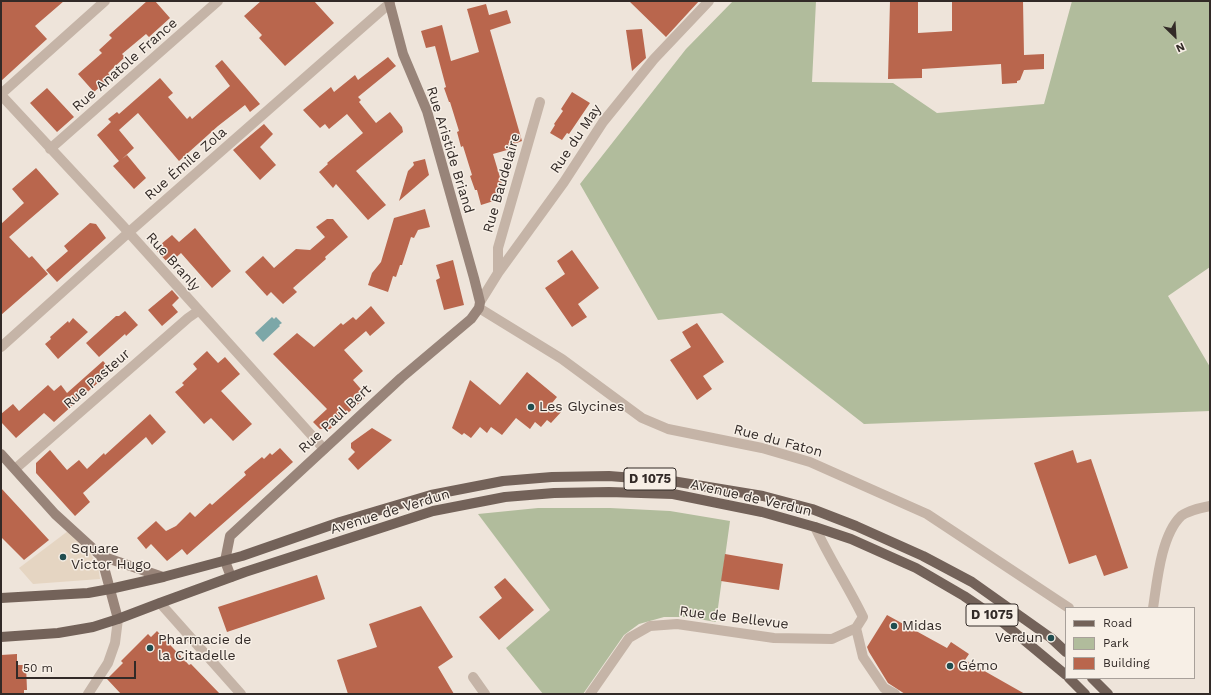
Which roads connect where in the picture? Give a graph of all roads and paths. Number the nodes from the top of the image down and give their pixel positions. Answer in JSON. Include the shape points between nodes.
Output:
{"nodes":[{"id":1,"x":105,"y":1,"type":"edge"},
{"id":2,"x":218,"y":1,"type":"edge"},
{"id":3,"x":708,"y":1,"type":"edge"},
{"id":4,"x":389,"y":2,"type":"edge"},
{"id":5,"x":1,"y":95,"type":"edge"},
{"id":6,"x":540,"y":102,"type":"dead end"},
{"id":7,"x":50,"y":149,"type":"junction"},
{"id":8,"x":128,"y":233,"type":"junction"},
{"id":9,"x":498,"y":272,"type":"junction"},
{"id":10,"x":479,"y":305,"type":"junction"},
{"id":11,"x":198,"y":311,"type":"junction"},
{"id":12,"x":1,"y":347,"type":"edge"},
{"id":13,"x":324,"y":449,"type":"junction"},
{"id":14,"x":1,"y":454,"type":"edge"},
{"id":15,"x":15,"y":469,"type":"junction"},
{"id":16,"x":1210,"y":506,"type":"edge"},
{"id":17,"x":815,"y":527,"type":"junction"},
{"id":18,"x":101,"y":556,"type":"junction"},
{"id":19,"x":225,"y":560,"type":"junction"},
{"id":20,"x":163,"y":577,"type":"junction"},
{"id":21,"x":231,"y":577,"type":"junction"},
{"id":22,"x":110,"y":589,"type":"junction"},
{"id":23,"x":1,"y":598,"type":"edge"},
{"id":24,"x":160,"y":603,"type":"junction"},
{"id":25,"x":1067,"y":607,"type":"edge"},
{"id":26,"x":1153,"y":607,"type":"edge"},
{"id":27,"x":118,"y":619,"type":"junction"},
{"id":28,"x":856,"y":628,"type":"junction"},
{"id":29,"x":1,"y":636,"type":"edge"},
{"id":30,"x":1065,"y":651,"type":"edge"},
{"id":31,"x":1065,"y":674,"type":"edge"},
{"id":32,"x":473,"y":677,"type":"dead end"},
{"id":33,"x":1070,"y":679,"type":"edge"},
{"id":34,"x":1093,"y":679,"type":"edge"},
{"id":35,"x":88,"y":694,"type":"edge"},
{"id":36,"x":241,"y":694,"type":"edge"},
{"id":37,"x":485,"y":694,"type":"edge"},
{"id":38,"x":590,"y":694,"type":"edge"},
{"id":39,"x":895,"y":694,"type":"edge"},
{"id":40,"x":1085,"y":694,"type":"edge"},
{"id":41,"x":1108,"y":694,"type":"edge"}],
"edges":[{"from":1,"to":5,"type":"street"},
{"from":2,"to":7,"type":"street","name":"Rue Anatole France"},
{"from":3,"to":9,"type":"street","name":"Rue du May","via":[[654,59],[603,122],[564,182]]},
{"from":4,"to":8,"type":"street","name":"Rue Émile Zola"},
{"from":4,"to":10,"type":"main road","name":"Rue Aristide Briand","via":[[403,54],[427,111]]},
{"from":5,"to":7,"type":"street","name":"Rue Branly"},
{"from":6,"to":9,"type":"street","name":"Rue Baudelaire","via":[[498,248]]},
{"from":7,"to":8,"type":"street","name":"Rue Branly"},
{"from":8,"to":11,"type":"street","name":"Rue Branly"},
{"from":8,"to":12,"type":"street","name":"Rue Émile Zola"},
{"from":9,"to":10,"type":"street","name":"Rue du May"},
{"from":10,"to":13,"type":"main road","name":"Rue Paul Bert","via":[[467,323],[401,378]]},
{"from":10,"to":25,"type":"street","name":"Rue du Faton","via":[[562,359],[642,418],[668,430],[762,448],[810,462],[927,514]]},
{"from":11,"to":13,"type":"street","name":"Rue Branly"},
{"from":11,"to":15,"type":"street","name":"Rue Pasteur"},
{"from":13,"to":19,"type":"main road","name":"Rue Paul Bert","via":[[230,536]]},
{"from":14,"to":15,"type":"main road"},
{"from":15,"to":18,"type":"main road","via":[[55,514]]},
{"from":16,"to":26,"type":"street","via":[[1196,508],[1181,516],[1169,532]]},
{"from":17,"to":21,"type":"main road","name":"Avenue de Verdun","number":"D 1075","via":[[762,512],[673,494],[554,493],[505,497],[433,511]]},
{"from":17,"to":28,"type":"street","via":[[863,617]]},
{"from":17,"to":31,"type":"main road","name":"Avenue de Verdun","number":"D 1075","via":[[851,539],[916,568],[964,596],[1001,622]]},
{"from":18,"to":20,"type":"main road"},
{"from":18,"to":22,"type":"main road"},
{"from":19,"to":20,"type":"main road","name":"Avenue de Verdun"},
{"from":19,"to":21,"type":"main road"},
{"from":19,"to":30,"type":"main road","name":"Avenue de Verdun","number":"D 1075","via":[[431,495],[503,481],[609,476],[672,481],[762,496],[856,526],[923,556],[972,582],[1051,638]]},
{"from":20,"to":22,"type":"main road","name":"Avenue de Verdun"},
{"from":21,"to":24,"type":"main road","name":"Avenue de Verdun"},
{"from":22,"to":23,"type":"main road","name":"Avenue de Verdun","via":[[88,593]]},
{"from":22,"to":27,"type":"main road"},
{"from":24,"to":27,"type":"main road","name":"Avenue de Verdun"},
{"from":24,"to":36,"type":"street"},
{"from":27,"to":29,"type":"main road","name":"Avenue de Verdun","via":[[93,627],[58,633]]},
{"from":27,"to":35,"type":"street","via":[[115,642],[108,663]]},
{"from":28,"to":38,"type":"street","name":"Rue de Bellevue","via":[[832,639],[774,638],[677,624],[650,626],[629,638]]},
{"from":28,"to":39,"type":"street","via":[[863,657],[884,688]]},
{"from":32,"to":37,"type":"street"},
{"from":33,"to":40,"type":"main road"},
{"from":34,"to":41,"type":"main road"}]}
